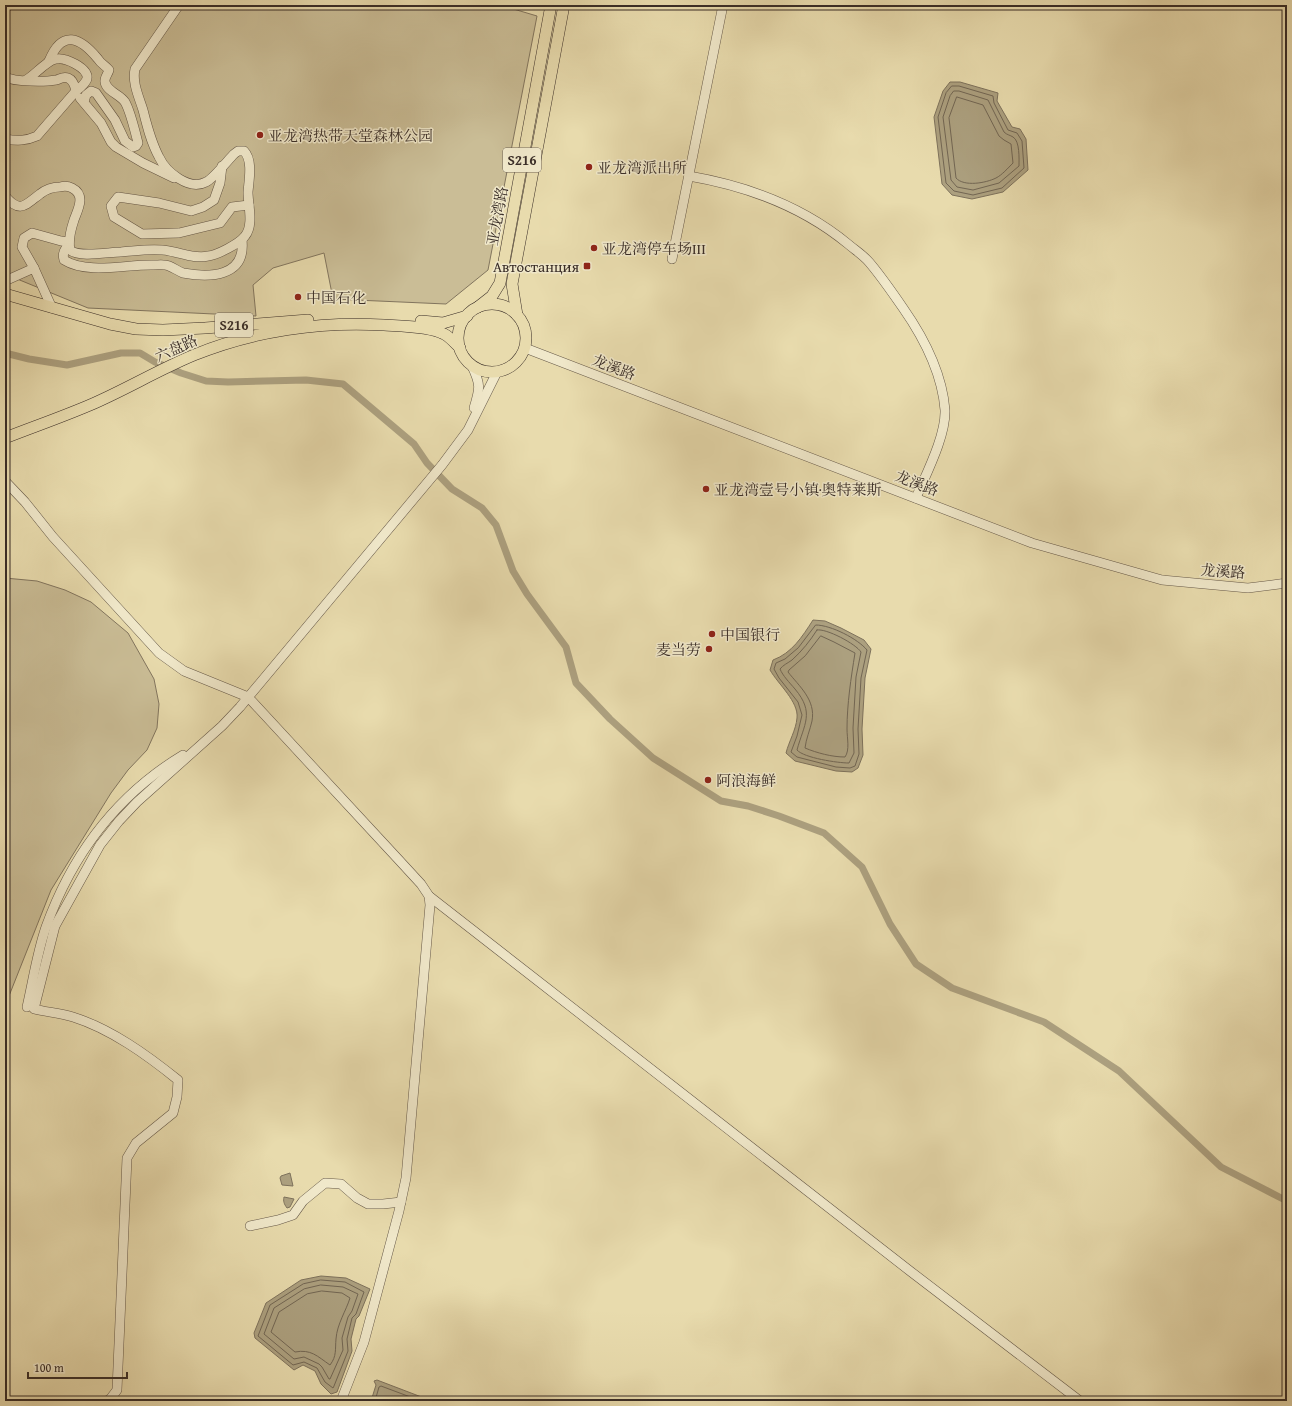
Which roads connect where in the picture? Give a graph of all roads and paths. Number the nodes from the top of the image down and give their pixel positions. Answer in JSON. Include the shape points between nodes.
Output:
{"nodes":[{"id":1,"x":9,"y":5,"type":"edge"},
{"id":2,"x":179,"y":5,"type":"edge"},
{"id":3,"x":551,"y":5,"type":"edge"},
{"id":4,"x":564,"y":5,"type":"edge"},
{"id":5,"x":723,"y":5,"type":"edge"},
{"id":6,"x":5,"y":9,"type":"edge"},
{"id":7,"x":49,"y":61,"type":"junction"},
{"id":8,"x":5,"y":77,"type":"edge"},
{"id":9,"x":26,"y":80,"type":"junction"},
{"id":10,"x":76,"y":92,"type":"junction"},
{"id":11,"x":84,"y":102,"type":"junction"},
{"id":12,"x":5,"y":139,"type":"edge"},
{"id":13,"x":222,"y":166,"type":"junction"},
{"id":14,"x":689,"y":176,"type":"junction"},
{"id":15,"x":186,"y":183,"type":"junction"},
{"id":16,"x":5,"y":196,"type":"edge"},
{"id":17,"x":249,"y":205,"type":"junction"},
{"id":18,"x":242,"y":240,"type":"junction"},
{"id":19,"x":69,"y":243,"type":"junction"},
{"id":20,"x":672,"y":259,"type":"dead end"},
{"id":21,"x":34,"y":268,"type":"junction"},
{"id":22,"x":5,"y":282,"type":"edge"},
{"id":23,"x":5,"y":294,"type":"edge"},
{"id":24,"x":478,"y":307,"type":"junction"},
{"id":25,"x":52,"y":308,"type":"junction"},
{"id":26,"x":517,"y":314,"type":"junction"},
{"id":27,"x":467,"y":316,"type":"junction"},
{"id":28,"x":460,"y":348,"type":"junction"},
{"id":29,"x":525,"y":348,"type":"junction"},
{"id":30,"x":472,"y":366,"type":"junction"},
{"id":31,"x":497,"y":372,"type":"junction"},
{"id":32,"x":468,"y":430,"type":"junction"},
{"id":33,"x":5,"y":438,"type":"edge"},
{"id":34,"x":5,"y":481,"type":"edge"},
{"id":35,"x":916,"y":498,"type":"junction"},
{"id":36,"x":1287,"y":583,"type":"edge"},
{"id":37,"x":248,"y":697,"type":"junction"},
{"id":38,"x":429,"y":896,"type":"junction"},
{"id":39,"x":401,"y":1202,"type":"junction"},
{"id":40,"x":250,"y":1226,"type":"dead end"},
{"id":41,"x":107,"y":1401,"type":"edge"},
{"id":42,"x":341,"y":1401,"type":"edge"},
{"id":43,"x":1080,"y":1401,"type":"edge"}],
"edges":[{"from":1,"to":6,"type":"street"},
{"from":2,"to":15,"type":"street","via":[[135,69],[134,78],[148,131],[159,159]]},
{"from":3,"to":24,"type":"main road","name":"亚龙湾路","number":"S216","via":[[500,283],[492,296]]},
{"from":4,"to":26,"type":"main road","name":"亚龙湾路","number":"S216","via":[[512,284]]},
{"from":5,"to":14,"type":"street"},
{"from":7,"to":9,"type":"street"},
{"from":7,"to":10,"type":"street","via":[[59,58],[73,63],[84,72],[87,76],[86,81]]},
{"from":7,"to":11,"type":"street","via":[[58,44],[72,39],[94,53],[109,70],[105,82],[111,91],[125,102],[138,144],[133,148],[125,141],[115,120],[96,93],[91,91]]},
{"from":8,"to":9,"type":"street","via":[[11,80]]},
{"from":9,"to":10,"type":"street","via":[[69,78]]},
{"from":10,"to":11,"type":"street"},
{"from":10,"to":12,"type":"street","via":[[36,136],[19,141]]},
{"from":11,"to":15,"type":"street","via":[[101,122],[116,147]]},
{"from":13,"to":15,"type":"street","via":[[206,182],[195,185]]},
{"from":13,"to":17,"type":"street","via":[[238,151],[244,151],[247,155]]},
{"from":13,"to":17,"type":"street","via":[[214,200],[203,207],[191,211],[118,197],[111,206],[114,218],[142,234],[179,233],[220,223],[232,207]]},
{"from":14,"to":20,"type":"street"},
{"from":14,"to":35,"type":"street","via":[[720,181],[764,196],[808,216],[837,235],[868,261],[910,317],[928,348],[938,373],[945,411],[940,442]]},
{"from":16,"to":19,"type":"street","via":[[16,206],[24,206],[50,189],[66,186],[72,188],[78,193],[80,200]]},
{"from":17,"to":18,"type":"street","via":[[249,227],[247,235]]},
{"from":18,"to":19,"type":"street","via":[[217,254],[207,256],[190,256],[169,251],[73,253]]},
{"from":18,"to":19,"type":"street","via":[[243,250],[233,269],[219,274],[200,275],[181,272],[168,266],[76,266],[64,260],[63,255]]},
{"from":19,"to":21,"type":"street","via":[[32,233],[24,238],[22,247]]},
{"from":21,"to":22,"type":"street"},
{"from":21,"to":25,"type":"street"},
{"from":23,"to":25,"type":"main road","name":"六盘路","number":"S216"},
{"from":24,"to":26,"type":"main road","via":[[492,304],[506,307]]},
{"from":24,"to":27,"type":"main road","number":"S216"},
{"from":25,"to":27,"type":"main road","name":"六盘路","number":"S216","via":[[110,324],[136,329],[164,330],[346,317],[380,317],[443,323]]},
{"from":26,"to":29,"type":"main road","number":"S216","via":[[524,325]]},
{"from":27,"to":28,"type":"main road","number":"S216","via":[[459,331]]},
{"from":28,"to":30,"type":"main road","number":"S216"},
{"from":28,"to":33,"type":"main road","name":"六盘路","number":"S216","via":[[445,334],[430,329],[396,325],[342,324],[295,328],[247,337],[194,356],[90,405]]},
{"from":29,"to":31,"type":"main road","via":[[519,360],[509,368]]},
{"from":29,"to":35,"type":"street","name":"龙溪路"},
{"from":30,"to":31,"type":"main road","via":[[484,372]]},
{"from":30,"to":32,"type":"street","via":[[478,378],[480,391]]},
{"from":31,"to":32,"type":"street"},
{"from":32,"to":37,"type":"street","via":[[442,466]]},
{"from":34,"to":37,"type":"street","via":[[160,653],[184,671]]},
{"from":35,"to":36,"type":"street","name":"龙溪路","via":[[1032,543],[1162,580],[1248,588]]},
{"from":37,"to":38,"type":"street","via":[[421,884]]},
{"from":37,"to":41,"type":"street","via":[[205,741],[169,764],[128,797],[100,827],[80,855],[46,928],[30,1008],[73,1016],[108,1032],[157,1063],[178,1080],[173,1113],[136,1143],[127,1158],[117,1390]]},
{"from":38,"to":39,"type":"street","via":[[410,1139]]},
{"from":38,"to":43,"type":"street"},
{"from":39,"to":40,"type":"street","via":[[368,1204],[341,1184],[324,1182],[303,1201],[293,1215]]},
{"from":39,"to":42,"type":"street","via":[[364,1342]]}]}
